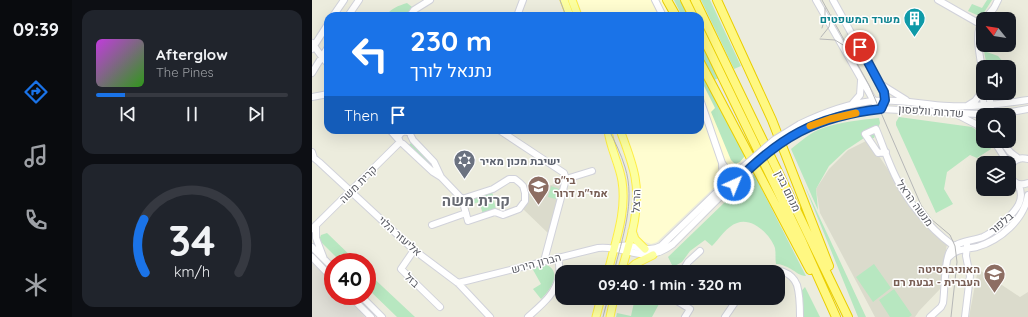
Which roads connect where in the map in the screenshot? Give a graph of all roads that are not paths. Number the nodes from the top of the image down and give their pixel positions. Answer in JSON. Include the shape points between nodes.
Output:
{"nodes":[{"id":1,"x":344,"y":0,"type":"edge"},
{"id":2,"x":359,"y":0,"type":"edge"},
{"id":3,"x":430,"y":0,"type":"edge"},
{"id":4,"x":520,"y":0,"type":"edge"},
{"id":5,"x":523,"y":0,"type":"edge"},
{"id":6,"x":564,"y":0,"type":"edge"},
{"id":7,"x":572,"y":0,"type":"edge"},
{"id":8,"x":655,"y":0,"type":"edge"},
{"id":9,"x":667,"y":0,"type":"edge"},
{"id":10,"x":685,"y":0,"type":"edge"},
{"id":11,"x":695,"y":0,"type":"edge"},
{"id":12,"x":717,"y":0,"type":"edge"},
{"id":13,"x":816,"y":0,"type":"edge"},
{"id":14,"x":833,"y":0,"type":"edge"},
{"id":15,"x":938,"y":0,"type":"edge"},
{"id":16,"x":998,"y":0,"type":"edge"},
{"id":17,"x":336,"y":12,"type":"edge"},
{"id":18,"x":351,"y":12,"type":"edge"},
{"id":19,"x":413,"y":12,"type":"edge"},
{"id":20,"x":517,"y":12,"type":"edge"},
{"id":21,"x":518,"y":12,"type":"edge"},
{"id":22,"x":568,"y":12,"type":"edge"},
{"id":23,"x":576,"y":12,"type":"edge"},
{"id":24,"x":661,"y":12,"type":"edge"},
{"id":25,"x":674,"y":12,"type":"edge"},
{"id":26,"x":691,"y":12,"type":"edge"},
{"id":27,"x":701,"y":12,"type":"edge"},
{"id":28,"x":991,"y":12,"type":"edge"},
{"id":29,"x":976,"y":18,"type":"edge"},
{"id":30,"x":704,"y":19,"type":"edge"},
{"id":31,"x":324,"y":30,"type":"edge"},
{"id":32,"x":704,"y":39,"type":"edge"},
{"id":33,"x":313,"y":46,"type":"edge"},
{"id":34,"x":324,"y":49,"type":"edge"},
{"id":35,"x":324,"y":54,"type":"edge"},
{"id":36,"x":322,"y":57,"type":"junction"},
{"id":37,"x":324,"y":59,"type":"edge"},
{"id":38,"x":324,"y":65,"type":"edge"},
{"id":39,"x":314,"y":70,"type":"edge"},
{"id":40,"x":704,"y":70,"type":"edge"},
{"id":41,"x":861,"y":80,"type":"junction"},
{"id":42,"x":880,"y":84,"type":"junction"},
{"id":43,"x":324,"y":95,"type":"edge"},
{"id":44,"x":312,"y":97,"type":"edge"},
{"id":45,"x":976,"y":99,"type":"edge"},
{"id":46,"x":885,"y":100,"type":"junction"},
{"id":47,"x":983,"y":100,"type":"edge"},
{"id":48,"x":990,"y":100,"type":"edge"},
{"id":49,"x":1028,"y":100,"type":"edge"},
{"id":50,"x":873,"y":101,"type":"junction"},
{"id":51,"x":915,"y":103,"type":"junction"},
{"id":52,"x":849,"y":105,"type":"junction"},
{"id":53,"x":990,"y":105,"type":"junction"},
{"id":54,"x":967,"y":106,"type":"junction"},
{"id":55,"x":983,"y":106,"type":"junction"},
{"id":56,"x":991,"y":108,"type":"edge"},
{"id":57,"x":881,"y":109,"type":"junction"},
{"id":58,"x":1028,"y":109,"type":"edge"},
{"id":59,"x":704,"y":111,"type":"edge"},
{"id":60,"x":1016,"y":111,"type":"edge"},
{"id":61,"x":953,"y":113,"type":"junction"},
{"id":62,"x":976,"y":114,"type":"edge"},
{"id":63,"x":976,"y":124,"type":"edge"},
{"id":64,"x":393,"y":134,"type":"edge"},
{"id":65,"x":400,"y":134,"type":"edge"},
{"id":66,"x":408,"y":134,"type":"edge"},
{"id":67,"x":409,"y":134,"type":"edge"},
{"id":68,"x":505,"y":134,"type":"edge"},
{"id":69,"x":609,"y":134,"type":"edge"},
{"id":70,"x":622,"y":134,"type":"edge"},
{"id":71,"x":400,"y":142,"type":"junction"},
{"id":72,"x":1007,"y":148,"type":"edge"},
{"id":73,"x":886,"y":152,"type":"dead end"},
{"id":74,"x":313,"y":156,"type":"edge"},
{"id":75,"x":1019,"y":159,"type":"junction"},
{"id":76,"x":1028,"y":159,"type":"edge"},
{"id":77,"x":1016,"y":160,"type":"edge"},
{"id":78,"x":722,"y":163,"type":"junction"},
{"id":79,"x":743,"y":170,"type":"junction"},
{"id":80,"x":592,"y":171,"type":"dead end"},
{"id":81,"x":441,"y":176,"type":"junction"},
{"id":82,"x":732,"y":177,"type":"junction"},
{"id":83,"x":566,"y":178,"type":"junction"},
{"id":84,"x":727,"y":181,"type":"junction"},
{"id":85,"x":1028,"y":183,"type":"edge"},
{"id":86,"x":734,"y":184,"type":"junction"},
{"id":87,"x":1018,"y":184,"type":"joint"},
{"id":88,"x":352,"y":191,"type":"junction"},
{"id":89,"x":1028,"y":195,"type":"edge"},
{"id":90,"x":462,"y":200,"type":"junction"},
{"id":91,"x":466,"y":213,"type":"junction"},
{"id":92,"x":432,"y":226,"type":"dead end"},
{"id":93,"x":313,"y":228,"type":"edge"},
{"id":94,"x":632,"y":231,"type":"junction"},
{"id":95,"x":968,"y":241,"type":"junction"},
{"id":96,"x":312,"y":248,"type":"edge"},
{"id":97,"x":614,"y":248,"type":"junction"},
{"id":98,"x":628,"y":248,"type":"junction"},
{"id":99,"x":645,"y":249,"type":"junction"},
{"id":100,"x":960,"y":249,"type":"junction"},
{"id":101,"x":414,"y":250,"type":"junction"},
{"id":102,"x":700,"y":251,"type":"dead end"},
{"id":103,"x":653,"y":255,"type":"junction"},
{"id":104,"x":312,"y":257,"type":"edge"},
{"id":105,"x":558,"y":257,"type":"junction"},
{"id":106,"x":324,"y":259,"type":"joint"},
{"id":107,"x":315,"y":261,"type":"edge"},
{"id":108,"x":544,"y":261,"type":"junction"},
{"id":109,"x":610,"y":265,"type":"edge"},
{"id":110,"x":623,"y":265,"type":"edge"},
{"id":111,"x":634,"y":265,"type":"edge"},
{"id":112,"x":686,"y":265,"type":"edge"},
{"id":113,"x":324,"y":270,"type":"edge"},
{"id":114,"x":785,"y":274,"type":"edge"},
{"id":115,"x":458,"y":283,"type":"junction"},
{"id":116,"x":359,"y":305,"type":"edge"},
{"id":117,"x":370,"y":305,"type":"edge"},
{"id":118,"x":599,"y":305,"type":"edge"},
{"id":119,"x":613,"y":305,"type":"edge"},
{"id":120,"x":683,"y":305,"type":"edge"},
{"id":121,"x":733,"y":305,"type":"edge"},
{"id":122,"x":440,"y":307,"type":"dead end"},
{"id":123,"x":371,"y":317,"type":"edge"},
{"id":124,"x":382,"y":317,"type":"edge"},
{"id":125,"x":490,"y":317,"type":"edge"},
{"id":126,"x":528,"y":317,"type":"edge"},
{"id":127,"x":596,"y":317,"type":"edge"},
{"id":128,"x":610,"y":317,"type":"edge"},
{"id":129,"x":685,"y":317,"type":"edge"},
{"id":130,"x":725,"y":317,"type":"edge"},
{"id":131,"x":800,"y":317,"type":"edge"},
{"id":132,"x":835,"y":317,"type":"edge"},
{"id":133,"x":849,"y":317,"type":"edge"},
{"id":134,"x":930,"y":317,"type":"edge"},
{"id":135,"x":966,"y":317,"type":"edge"}],
"edges":[{"from":1,"to":17,"type":"street"},
{"from":2,"to":18,"type":"street"},
{"from":3,"to":19,"type":"street"},
{"from":4,"to":20,"type":"street"},
{"from":5,"to":21,"type":"street"},
{"from":6,"to":22,"type":"main road"},
{"from":7,"to":23,"type":"main road"},
{"from":8,"to":24,"type":"street"},
{"from":9,"to":25,"type":"highway"},
{"from":10,"to":26,"type":"highway"},
{"from":11,"to":27,"type":"highway","name":"מנחם בגין"},
{"from":12,"to":133,"type":"highway","via":[[769,114]]},
{"from":13,"to":41,"type":"street"},
{"from":14,"to":42,"type":"street"},
{"from":15,"to":29,"type":"street"},
{"from":16,"to":28,"type":"street"},
{"from":30,"to":133,"type":"highway","name":"מנחם בגין"},
{"from":31,"to":33,"type":"street"},
{"from":32,"to":132,"type":"highway","name":"מנחם בגין","via":[[801,239]]},
{"from":33,"to":34,"type":"street"},
{"from":33,"to":36,"type":"street"},
{"from":35,"to":36,"type":"street"},
{"from":36,"to":37,"type":"street"},
{"from":36,"to":39,"type":"street"},
{"from":38,"to":39,"type":"street"},
{"from":40,"to":132,"type":"highway"},
{"from":41,"to":50,"type":"street"},
{"from":41,"to":52,"type":"street","via":[[860,95]]},
{"from":42,"to":46,"type":"street"},
{"from":42,"to":51,"type":"street"},
{"from":43,"to":44,"type":"street"},
{"from":45,"to":54,"type":"street"},
{"from":46,"to":50,"type":"street","name":"שדרות וולפסון"},
{"from":46,"to":51,"type":"street","name":"שדרות וולפסון"},
{"from":46,"to":57,"type":"street"},
{"from":47,"to":55,"type":"street"},
{"from":48,"to":53,"type":"street"},
{"from":49,"to":53,"type":"street","name":"שדרות וולפסון"},
{"from":50,"to":52,"type":"street","name":"שדרות וולפסון"},
{"from":50,"to":57,"type":"street"},
{"from":51,"to":54,"type":"street","name":"שדרות וולפסון"},
{"from":52,"to":79,"type":"street","name":"שדרות וולפסון","bridge":true,"via":[[800,124],[774,140]]},
{"from":53,"to":55,"type":"street","name":"שדרות וולפסון"},
{"from":53,"to":56,"type":"street"},
{"from":54,"to":55,"type":"street","name":"שדרות וולפסון"},
{"from":57,"to":61,"type":"street","name":"שדרות וולפסון"},
{"from":57,"to":79,"type":"street","name":"שדרות וולפסון","bridge":true,"via":[[838,116],[807,128],[790,136]]},
{"from":58,"to":60,"type":"street","name":"שדרות וולפסון"},
{"from":59,"to":78,"type":"street"},
{"from":61,"to":62,"type":"street","name":"שדרות וולפסון"},
{"from":61,"to":63,"type":"street"},
{"from":64,"to":71,"type":"street"},
{"from":65,"to":71,"type":"street"},
{"from":66,"to":71,"type":"street","via":[[409,143]]},
{"from":67,"to":81,"type":"street","via":[[434,162]]},
{"from":68,"to":83,"type":"street","via":[[564,174]]},
{"from":69,"to":97,"type":"main road","name":"הרצל","via":[[621,175],[624,197]]},
{"from":70,"to":94,"type":"main road","name":"הרצל","via":[[632,162],[636,185],[636,209]]},
{"from":71,"to":81,"type":"street"},
{"from":71,"to":88,"type":"street","name":"קרית משה"},
{"from":72,"to":75,"type":"street"},
{"from":73,"to":100,"type":"street","name":"מנשה הראל","via":[[904,192],[930,224]]},
{"from":74,"to":88,"type":"street","name":"אליעזר הלוי"},
{"from":75,"to":76,"type":"street"},
{"from":75,"to":77,"type":"street"},
{"from":78,"to":82,"type":"street"},
{"from":78,"to":84,"type":"street"},
{"from":79,"to":82,"type":"street","name":"שדרות וולפסון"},
{"from":79,"to":86,"type":"street","name":"שדרות וולפסון"},
{"from":80,"to":83,"type":"street"},
{"from":81,"to":90,"type":"street"},
{"from":82,"to":84,"type":"street","name":"שדרות וולפסון"},
{"from":82,"to":86,"type":"street"},
{"from":83,"to":108,"type":"street"},
{"from":84,"to":86,"type":"street"},
{"from":84,"to":99,"type":"street","name":"שדרות וולפסון","via":[[665,242],[656,248]]},
{"from":85,"to":87,"type":"street"},
{"from":86,"to":103,"type":"street","name":"שדרות וולפסון","via":[[673,244]]},
{"from":87,"to":95,"type":"street","name":"בלפור","via":[[1021,200],[1015,211],[991,232]]},
{"from":88,"to":93,"type":"street","name":"קרית משה"},
{"from":88,"to":101,"type":"street","name":"אליעזר הלוי"},
{"from":89,"to":100,"type":"street","name":"בלפור","via":[[1021,214],[998,237],[987,243]]},
{"from":90,"to":91,"type":"street"},
{"from":90,"to":91,"type":"street","via":[[509,179],[520,183],[526,193],[525,201],[519,210],[503,215],[496,212],[468,221]]},
{"from":91,"to":92,"type":"street"},
{"from":93,"to":106,"type":"street","name":"קרית משה"},
{"from":94,"to":98,"type":"main road","name":"הרצל"},
{"from":94,"to":99,"type":"main road","via":[[635,239]]},
{"from":95,"to":100,"type":"street"},
{"from":95,"to":100,"type":"street"},
{"from":96,"to":106,"type":"street"},
{"from":97,"to":98,"type":"street"},
{"from":97,"to":105,"type":"street","name":"הברון הירש","via":[[598,248]]},
{"from":97,"to":109,"type":"main road","name":"הרצל"},
{"from":98,"to":99,"type":"street"},
{"from":98,"to":103,"type":"street","via":[[644,255]]},
{"from":98,"to":110,"type":"main road","name":"הרצל"},
{"from":100,"to":134,"type":"street","via":[[948,259],[943,303]]},
{"from":100,"to":135,"type":"street","via":[[967,259],[970,276]]},
{"from":101,"to":115,"type":"street","name":"אליעזר הלוי"},
{"from":101,"to":122,"type":"street","name":"בזל","via":[[401,269]]},
{"from":102,"to":112,"type":"street"},
{"from":103,"to":111,"type":"main road"},
{"from":104,"to":107,"type":"street"},
{"from":105,"to":108,"type":"street","name":"הברון הירש"},
{"from":105,"to":126,"type":"street","via":[[557,283],[550,296]]},
{"from":107,"to":113,"type":"street"},
{"from":108,"to":115,"type":"street","name":"הברון הירש"},
{"from":114,"to":131,"type":"street","via":[[795,282]]},
{"from":115,"to":125,"type":"street","name":"אליעזר הלוי"},
{"from":116,"to":123,"type":"street"},
{"from":117,"to":124,"type":"street"},
{"from":118,"to":127,"type":"main road"},
{"from":119,"to":128,"type":"main road"},
{"from":120,"to":129,"type":"street","via":[[690,309]]},
{"from":121,"to":130,"type":"street"}]}
